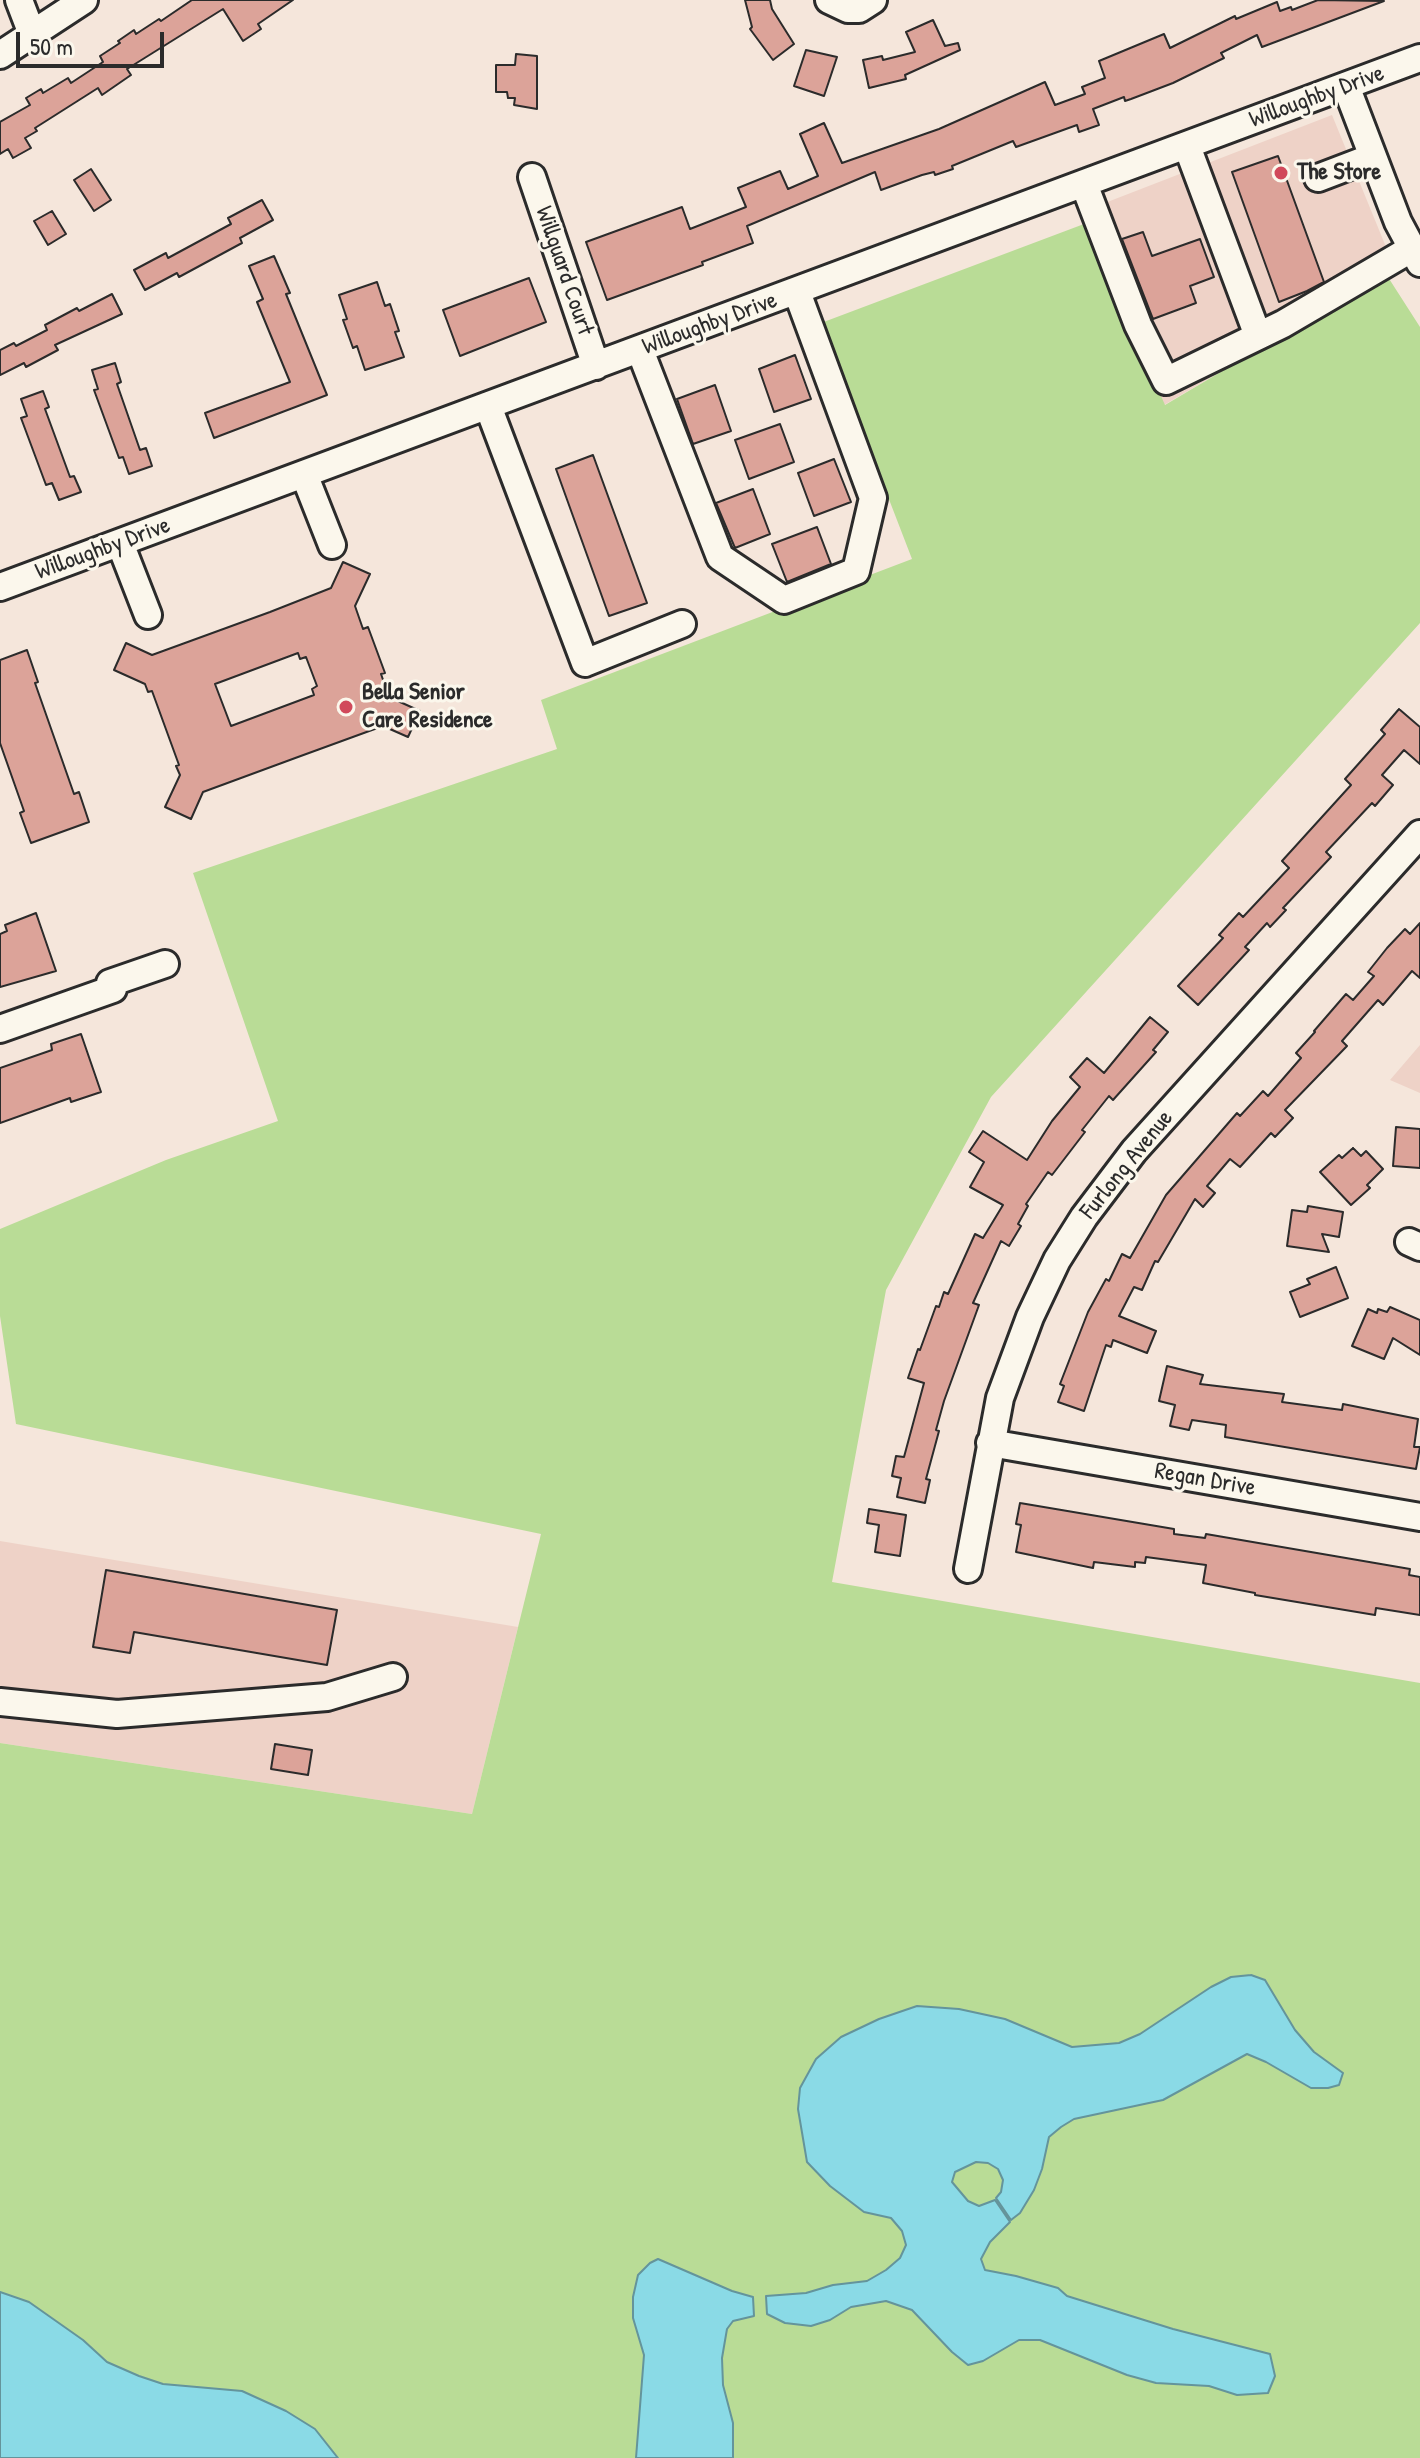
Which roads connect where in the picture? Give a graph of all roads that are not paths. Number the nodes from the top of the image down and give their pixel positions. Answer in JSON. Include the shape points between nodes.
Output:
{"nodes":[{"id":1,"x":19,"y":0,"type":"edge"},
{"id":2,"x":84,"y":0,"type":"edge"},
{"id":3,"x":829,"y":0,"type":"edge"},
{"id":4,"x":873,"y":0,"type":"edge"},
{"id":5,"x":32,"y":34,"type":"junction"},
{"id":6,"x":0,"y":55,"type":"edge"},
{"id":7,"x":1420,"y":58,"type":"edge"},
{"id":8,"x":1346,"y":86,"type":"junction"},
{"id":9,"x":1187,"y":146,"type":"junction"},
{"id":10,"x":1373,"y":157,"type":"junction"},
{"id":11,"x":532,"y":177,"type":"dead end"},
{"id":12,"x":1318,"y":178,"type":"dead end"},
{"id":13,"x":1084,"y":184,"type":"junction"},
{"id":14,"x":1416,"y":256,"type":"edge"},
{"id":15,"x":797,"y":292,"type":"junction"},
{"id":16,"x":1258,"y":336,"type":"junction"},
{"id":17,"x":640,"y":350,"type":"junction"},
{"id":18,"x":596,"y":366,"type":"junction"},
{"id":19,"x":488,"y":406,"type":"junction"},
{"id":20,"x":304,"y":474,"type":"junction"},
{"id":21,"x":120,"y":543,"type":"junction"},
{"id":22,"x":332,"y":545,"type":"dead end"},
{"id":23,"x":0,"y":587,"type":"edge"},
{"id":24,"x":148,"y":615,"type":"dead end"},
{"id":25,"x":682,"y":624,"type":"dead end"},
{"id":26,"x":1420,"y":834,"type":"edge"},
{"id":27,"x":165,"y":964,"type":"dead end"},
{"id":28,"x":0,"y":1029,"type":"edge"},
{"id":29,"x":990,"y":1443,"type":"junction"},
{"id":30,"x":1420,"y":1517,"type":"edge"},
{"id":31,"x":968,"y":1569,"type":"dead end"},
{"id":32,"x":393,"y":1677,"type":"dead end"},
{"id":33,"x":0,"y":1702,"type":"edge"}],
"edges":[{"from":1,"to":5,"type":"street"},
{"from":2,"to":5,"type":"street"},
{"from":3,"to":4,"type":"street","via":[[848,9]]},
{"from":5,"to":6,"type":"street"},
{"from":7,"to":8,"type":"street","name":"Willoughby Drive"},
{"from":8,"to":9,"type":"street","name":"Willoughby Drive"},
{"from":8,"to":10,"type":"street"},
{"from":9,"to":13,"type":"street","name":"Willoughby Drive"},
{"from":9,"to":16,"type":"street"},
{"from":10,"to":12,"type":"street"},
{"from":10,"to":14,"type":"street"},
{"from":11,"to":18,"type":"street","name":"Willguard Court"},
{"from":13,"to":15,"type":"street","name":"Willoughby Drive"},
{"from":13,"to":16,"type":"street","via":[[1133,313],[1166,381]]},
{"from":14,"to":16,"type":"street"},
{"from":15,"to":17,"type":"street","name":"Willoughby Drive"},
{"from":15,"to":17,"type":"street","via":[[873,498],[856,571],[784,600],[720,557]]},
{"from":17,"to":18,"type":"street","name":"Willoughby Drive"},
{"from":18,"to":19,"type":"street","name":"Willoughby Drive"},
{"from":19,"to":20,"type":"street","name":"Willoughby Drive"},
{"from":19,"to":25,"type":"street","via":[[585,663]]},
{"from":20,"to":21,"type":"street","name":"Willoughby Drive"},
{"from":20,"to":22,"type":"street"},
{"from":21,"to":23,"type":"street","name":"Willoughby Drive"},
{"from":21,"to":24,"type":"street"},
{"from":26,"to":29,"type":"street","name":"Furlong Avenue","via":[[1134,1151],[1084,1217],[1030,1317],[1000,1398]]},
{"from":27,"to":28,"type":"street"},
{"from":29,"to":30,"type":"street","name":"Regan Drive"},
{"from":29,"to":31,"type":"street","name":"Furlong Avenue"},
{"from":32,"to":33,"type":"street","via":[[327,1697],[117,1714]]}]}
